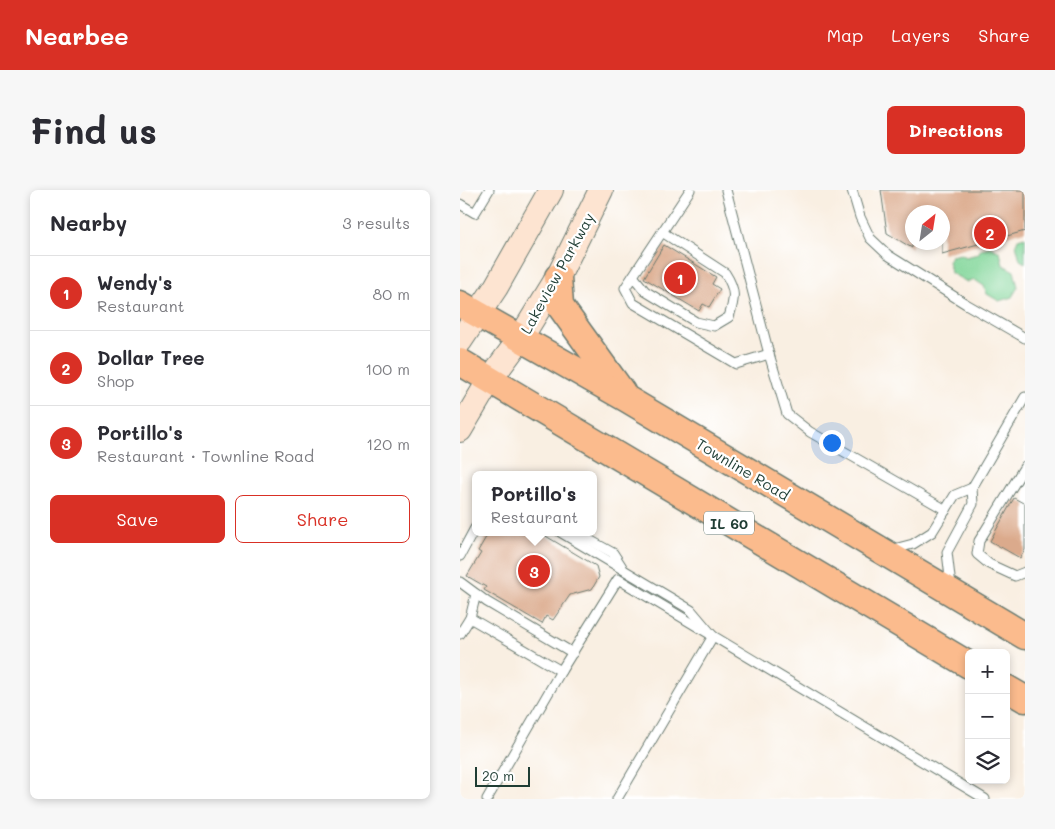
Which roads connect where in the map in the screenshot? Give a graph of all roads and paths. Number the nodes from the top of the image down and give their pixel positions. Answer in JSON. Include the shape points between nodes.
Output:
{"nodes":[{"id":1,"x":489,"y":190,"type":"edge"},
{"id":2,"x":551,"y":190,"type":"edge"},
{"id":3,"x":601,"y":190,"type":"edge"},
{"id":4,"x":690,"y":190,"type":"edge"},
{"id":5,"x":726,"y":190,"type":"edge"},
{"id":6,"x":852,"y":190,"type":"edge"},
{"id":7,"x":460,"y":204,"type":"edge"},
{"id":8,"x":662,"y":232,"type":"junction"},
{"id":9,"x":558,"y":276,"type":"junction"},
{"id":10,"x":633,"y":276,"type":"junction"},
{"id":11,"x":469,"y":310,"type":"edge"},
{"id":12,"x":1025,"y":338,"type":"edge"},
{"id":13,"x":520,"y":339,"type":"junction"},
{"id":14,"x":460,"y":341,"type":"edge"},
{"id":15,"x":769,"y":354,"type":"junction"},
{"id":16,"x":460,"y":362,"type":"edge"},
{"id":17,"x":489,"y":381,"type":"junction"},
{"id":18,"x":1025,"y":397,"type":"edge"},
{"id":19,"x":627,"y":399,"type":"junction"},
{"id":20,"x":460,"y":430,"type":"edge"},
{"id":21,"x":1025,"y":466,"type":"edge"},
{"id":22,"x":972,"y":488,"type":"junction"},
{"id":23,"x":946,"y":510,"type":"junction"},
{"id":24,"x":472,"y":534,"type":"edge"},
{"id":25,"x":567,"y":536,"type":"edge"},
{"id":26,"x":583,"y":536,"type":"edge"},
{"id":27,"x":882,"y":552,"type":"junction"},
{"id":28,"x":460,"y":556,"type":"edge"},
{"id":29,"x":624,"y":569,"type":"junction"},
{"id":30,"x":1025,"y":572,"type":"edge"},
{"id":31,"x":460,"y":582,"type":"edge"},
{"id":32,"x":952,"y":593,"type":"junction"},
{"id":33,"x":476,"y":594,"type":"junction"},
{"id":34,"x":470,"y":618,"type":"junction"},
{"id":35,"x":460,"y":634,"type":"edge"},
{"id":36,"x":713,"y":636,"type":"junction"},
{"id":37,"x":1025,"y":636,"type":"edge"},
{"id":38,"x":573,"y":653,"type":"junction"},
{"id":39,"x":965,"y":664,"type":"edge"},
{"id":40,"x":561,"y":671,"type":"junction"},
{"id":41,"x":1010,"y":690,"type":"edge"},
{"id":42,"x":1025,"y":699,"type":"edge"},
{"id":43,"x":486,"y":799,"type":"edge"},
{"id":44,"x":617,"y":799,"type":"edge"},
{"id":45,"x":985,"y":799,"type":"edge"}],
"edges":[{"from":1,"to":7,"type":"lane","via":[[475,213]]},
{"from":2,"to":11,"type":"street","via":[[496,288]]},
{"from":3,"to":9,"type":"street","name":"Lakeview Parkway"},
{"from":4,"to":8,"type":"lane"},
{"from":5,"to":15,"type":"lane"},
{"from":6,"to":12,"type":"lane","via":[[870,238],[888,255]]},
{"from":8,"to":10,"type":"lane"},
{"from":8,"to":10,"type":"lane","via":[[725,273],[735,298],[729,317],[714,326],[696,322],[645,291]]},
{"from":9,"to":13,"type":"street","name":"Lakeview Parkway"},
{"from":9,"to":19,"type":"main road","via":[[560,306]]},
{"from":10,"to":15,"type":"lane","via":[[625,288],[633,303],[736,364]]},
{"from":11,"to":13,"type":"main road","name":"Townline Road"},
{"from":11,"to":14,"type":"street"},
{"from":13,"to":17,"type":"street","name":"Lakeview Parkway"},
{"from":13,"to":19,"type":"main road","name":"Townline Road"},
{"from":15,"to":23,"type":"lane","via":[[787,414],[810,432]]},
{"from":16,"to":17,"type":"main road","number":"IL 60"},
{"from":17,"to":20,"type":"street","name":"Lakeview Parkway"},
{"from":17,"to":39,"type":"main road","number":"IL 60"},
{"from":18,"to":22,"type":"lane"},
{"from":19,"to":27,"type":"main road","name":"Townline Road"},
{"from":21,"to":30,"type":"lane","via":[[979,542],[977,554],[989,564],[1015,576]]},
{"from":22,"to":23,"type":"lane","via":[[956,495]]},
{"from":22,"to":32,"type":"lane","via":[[973,504],[946,552]]},
{"from":23,"to":27,"type":"lane","via":[[932,532],[913,544]]},
{"from":24,"to":28,"type":"lane"},
{"from":25,"to":29,"type":"lane"},
{"from":26,"to":29,"type":"lane","via":[[613,552]]},
{"from":27,"to":32,"type":"main road","name":"Townline Road"},
{"from":29,"to":36,"type":"lane","via":[[691,610]]},
{"from":31,"to":33,"type":"lane"},
{"from":32,"to":37,"type":"main road","name":"Townline Road"},
{"from":33,"to":34,"type":"lane"},
{"from":33,"to":38,"type":"lane"},
{"from":34,"to":35,"type":"lane"},
{"from":34,"to":40,"type":"lane"},
{"from":36,"to":38,"type":"lane","via":[[618,579]]},
{"from":36,"to":44,"type":"lane"},
{"from":36,"to":45,"type":"lane"},
{"from":38,"to":40,"type":"lane"},
{"from":40,"to":43,"type":"lane"},
{"from":41,"to":42,"type":"main road"}]}
